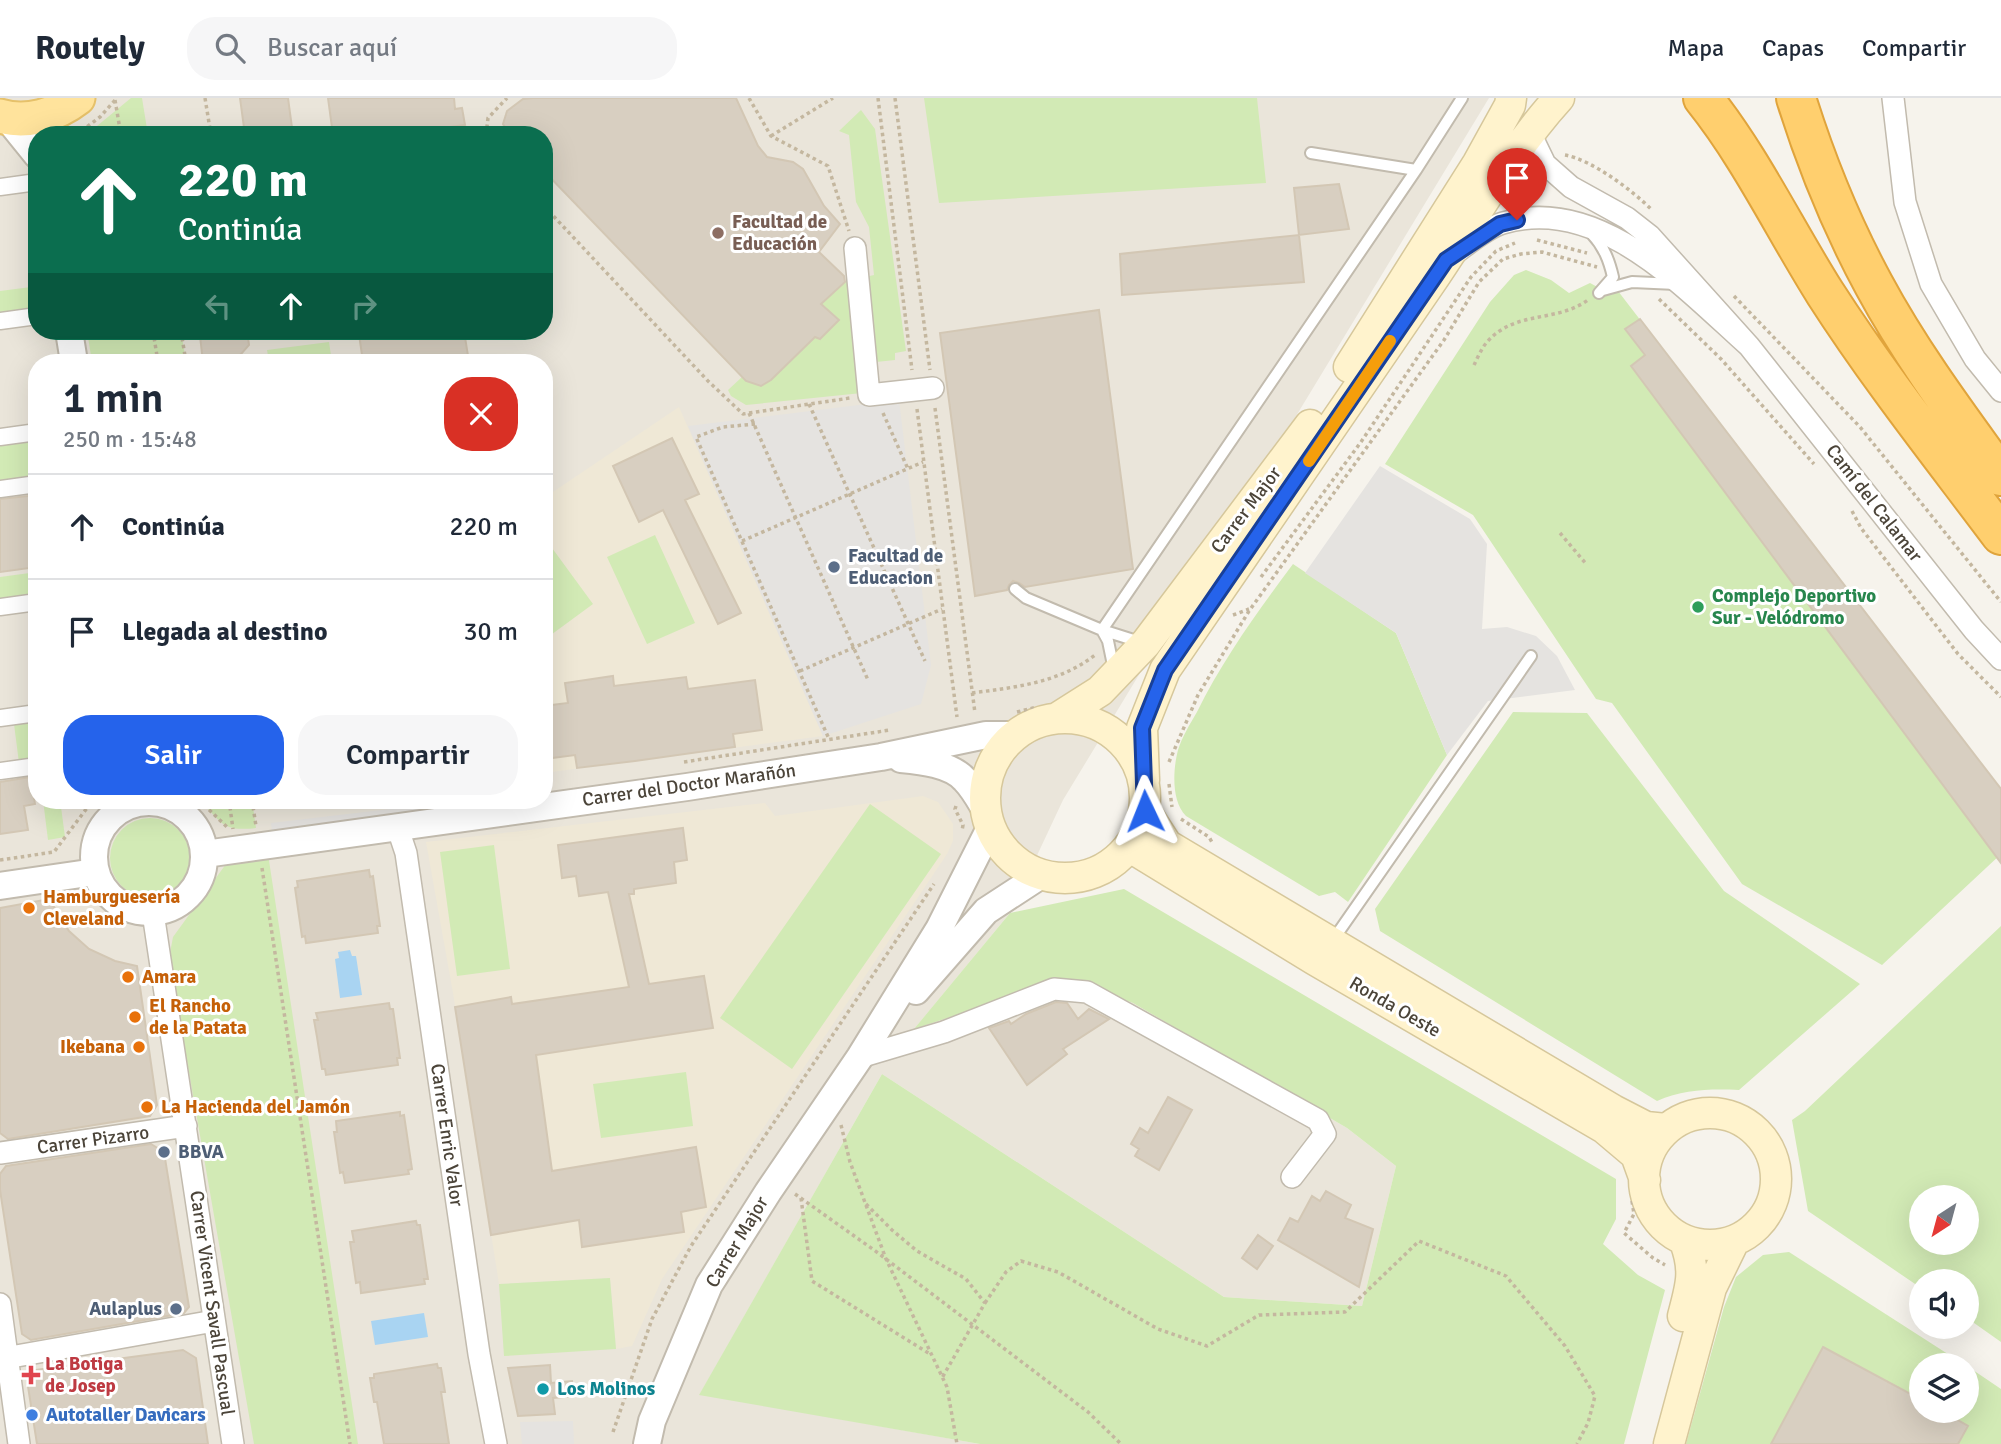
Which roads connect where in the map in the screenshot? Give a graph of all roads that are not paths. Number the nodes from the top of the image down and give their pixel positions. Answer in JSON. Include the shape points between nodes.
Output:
{"nodes":[{"id":1,"x":1461,"y":98,"type":"edge"},
{"id":2,"x":1511,"y":98,"type":"edge"},
{"id":3,"x":1559,"y":98,"type":"edge"},
{"id":4,"x":1703,"y":98,"type":"edge"},
{"id":5,"x":1796,"y":98,"type":"edge"},
{"id":6,"x":1893,"y":98,"type":"edge"},
{"id":7,"x":4,"y":117,"type":"edge"},
{"id":8,"x":69,"y":119,"type":"edge"},
{"id":9,"x":1530,"y":133,"type":"junction"},
{"id":10,"x":28,"y":145,"type":"edge"},
{"id":11,"x":1311,"y":153,"type":"dead end"},
{"id":12,"x":1416,"y":170,"type":"junction"},
{"id":13,"x":28,"y":183,"type":"edge"},
{"id":14,"x":0,"y":187,"type":"edge"},
{"id":15,"x":1583,"y":225,"type":"junction"},
{"id":16,"x":855,"y":248,"type":"road end"},
{"id":17,"x":1446,"y":260,"type":"junction"},
{"id":18,"x":1679,"y":284,"type":"junction"},
{"id":19,"x":28,"y":317,"type":"edge"},
{"id":20,"x":0,"y":321,"type":"edge"},
{"id":21,"x":1749,"y":346,"type":"junction"},
{"id":22,"x":924,"y":390,"type":"road end"},
{"id":23,"x":2001,"y":391,"type":"edge"},
{"id":24,"x":28,"y":433,"type":"edge"},
{"id":25,"x":0,"y":437,"type":"edge"},
{"id":26,"x":2001,"y":475,"type":"edge"},
{"id":27,"x":28,"y":485,"type":"edge"},
{"id":28,"x":0,"y":489,"type":"edge"},
{"id":29,"x":2001,"y":535,"type":"edge"},
{"id":30,"x":1015,"y":589,"type":"dead end"},
{"id":31,"x":28,"y":603,"type":"edge"},
{"id":32,"x":0,"y":607,"type":"edge"},
{"id":33,"x":1102,"y":630,"type":"junction"},
{"id":34,"x":1146,"y":643,"type":"junction"},
{"id":35,"x":1531,"y":656,"type":"dead end"},
{"id":36,"x":2001,"y":659,"type":"edge"},
{"id":37,"x":1115,"y":675,"type":"junction"},
{"id":38,"x":28,"y":714,"type":"edge"},
{"id":39,"x":1059,"y":717,"type":"junction"},
{"id":40,"x":0,"y":718,"type":"edge"},
{"id":41,"x":1014,"y":735,"type":"junction"},
{"id":42,"x":881,"y":757,"type":"junction"},
{"id":43,"x":28,"y":767,"type":"edge"},
{"id":44,"x":0,"y":771,"type":"edge"},
{"id":45,"x":1160,"y":774,"type":"junction"},
{"id":46,"x":553,"y":806,"type":"edge"},
{"id":47,"x":121,"y":809,"type":"edge"},
{"id":48,"x":174,"y":809,"type":"edge"},
{"id":49,"x":527,"y":809,"type":"edge"},
{"id":50,"x":1159,"y":812,"type":"junction"},
{"id":51,"x":987,"y":818,"type":"junction"},
{"id":52,"x":397,"y":826,"type":"junction"},
{"id":53,"x":1130,"y":847,"type":"junction"},
{"id":54,"x":205,"y":854,"type":"junction"},
{"id":55,"x":95,"y":872,"type":"junction"},
{"id":56,"x":1041,"y":875,"type":"junction"},
{"id":57,"x":0,"y":886,"type":"edge"},
{"id":58,"x":153,"y":913,"type":"junction"},
{"id":59,"x":1332,"y":942,"type":"junction"},
{"id":60,"x":860,"y":1057,"type":"junction"},
{"id":61,"x":186,"y":1126,"type":"junction"},
{"id":62,"x":1667,"y":1129,"type":"junction"},
{"id":63,"x":0,"y":1153,"type":"edge"},
{"id":64,"x":1292,"y":1177,"type":"dead end"},
{"id":65,"x":1637,"y":1186,"type":"junction"},
{"id":66,"x":1734,"y":1241,"type":"junction"},
{"id":67,"x":1685,"y":1242,"type":"junction"},
{"id":68,"x":0,"y":1304,"type":"edge"},
{"id":69,"x":214,"y":1321,"type":"junction"},
{"id":70,"x":4,"y":1359,"type":"edge"},
{"id":71,"x":19,"y":1444,"type":"edge"},
{"id":72,"x":233,"y":1444,"type":"edge"},
{"id":73,"x":496,"y":1444,"type":"edge"},
{"id":74,"x":647,"y":1444,"type":"edge"},
{"id":75,"x":1649,"y":1444,"type":"edge"},
{"id":76,"x":1669,"y":1444,"type":"edge"}],
"edges":[{"from":1,"to":12,"type":"lane"},
{"from":2,"to":34,"type":"main road","name":"Carrer Major","via":[[1479,163],[1326,404]]},
{"from":3,"to":9,"type":"main road","name":"Carrer Major"},
{"from":4,"to":29,"type":"highway","via":[[1726,127],[1875,367]]},
{"from":5,"to":26,"type":"highway","via":[[1820,167],[1873,284],[1939,392]]},
{"from":6,"to":23,"type":"street","via":[[1905,202],[1931,284],[1975,359]]},
{"from":7,"to":8,"type":"main road"},
{"from":7,"to":10,"type":"street"},
{"from":9,"to":17,"type":"main road","name":"Carrer Major"},
{"from":9,"to":21,"type":"street","via":[[1545,164],[1571,187],[1650,236]]},
{"from":11,"to":12,"type":"lane"},
{"from":12,"to":33,"type":"lane"},
{"from":13,"to":14,"type":"street"},
{"from":15,"to":17,"type":"street","via":[[1533,216],[1500,224]]},
{"from":15,"to":18,"type":"street","via":[[1633,247]]},
{"from":15,"to":18,"type":"lane","via":[[1609,262],[1613,277],[1601,291],[1632,282]]},
{"from":16,"to":22,"type":"street","via":[[872,395]]},
{"from":17,"to":45,"type":"main road","name":"Carrer Major","via":[[1165,670],[1142,728]]},
{"from":18,"to":21,"type":"street"},
{"from":19,"to":20,"type":"street"},
{"from":21,"to":36,"type":"street","name":"Camí del Calamar"},
{"from":24,"to":25,"type":"street"},
{"from":27,"to":28,"type":"street"},
{"from":30,"to":33,"type":"lane"},
{"from":31,"to":32,"type":"street"},
{"from":33,"to":34,"type":"lane"},
{"from":33,"to":37,"type":"lane"},
{"from":34,"to":37,"type":"main road","name":"Carrer Major"},
{"from":35,"to":59,"type":"lane"},
{"from":37,"to":39,"type":"main road","name":"Carrer Major","via":[[1100,691]]},
{"from":38,"to":40,"type":"street"},
{"from":39,"to":41,"type":"main road"},
{"from":39,"to":45,"type":"main road","via":[[1089,721],[1111,732]]},
{"from":41,"to":42,"type":"street","via":[[968,738]]},
{"from":41,"to":51,"type":"main road","via":[[999,752],[986,779]]},
{"from":42,"to":46,"type":"street","name":"Carrer del Doctor Marañón"},
{"from":42,"to":51,"type":"street","via":[[922,761],[954,771],[965,779]]},
{"from":43,"to":44,"type":"street"},
{"from":45,"to":50,"type":"main road","name":"Carrer Major"},
{"from":47,"to":55,"type":"street","via":[[106,821],[96,839]]},
{"from":48,"to":54,"type":"street","via":[[191,820]]},
{"from":49,"to":52,"type":"street","name":"Carrer del Doctor Marañón"},
{"from":50,"to":53,"type":"main road"},
{"from":50,"to":59,"type":"main road","name":"Ronda Oeste","via":[[1167,845],[1207,855]]},
{"from":51,"to":56,"type":"main road","via":[[1000,847],[1018,864]]},
{"from":51,"to":60,"type":"street","name":"Carrer Major","via":[[939,929]]},
{"from":52,"to":54,"type":"street","name":"Carrer del Doctor Marañón","via":[[249,839]]},
{"from":52,"to":73,"type":"street","name":"Carrer Enric Valor","via":[[406,853]]},
{"from":53,"to":56,"type":"main road","via":[[1100,871],[1075,878]]},
{"from":53,"to":65,"type":"main road","name":"Ronda Oeste","via":[[1604,1128],[1636,1155]]},
{"from":54,"to":58,"type":"street","via":[[196,887],[180,904]]},
{"from":55,"to":57,"type":"street"},
{"from":55,"to":58,"type":"street","via":[[114,902]]},
{"from":56,"to":60,"type":"street","name":"Carrer Major","via":[[986,911]]},
{"from":58,"to":61,"type":"street","name":"Carrer Vicent Savall Pascual"},
{"from":59,"to":62,"type":"main road","name":"Ronda Oeste","via":[[1613,1111],[1646,1127]]},
{"from":60,"to":64,"type":"street","via":[[944,1032],[1055,989],[1087,992],[1318,1120],[1325,1134]]},
{"from":60,"to":74,"type":"street","name":"Carrer Major","via":[[709,1286],[652,1421]]},
{"from":61,"to":63,"type":"street","name":"Carrer Pizarro"},
{"from":61,"to":69,"type":"street","name":"Carrer Vicent Savall Pascual"},
{"from":62,"to":65,"type":"main road","via":[[1650,1153]]},
{"from":62,"to":66,"type":"main road","via":[[1695,1114],[1724,1114],[1752,1126],[1768,1144],[1776,1164],[1775,1196],[1766,1216]]},
{"from":65,"to":67,"type":"main road","name":"Ronda Oeste","via":[[1656,1219]]},
{"from":66,"to":67,"type":"main road"},
{"from":66,"to":76,"type":"main road","via":[[1711,1289]]},
{"from":67,"to":75,"type":"main road","via":[[1693,1275]]},
{"from":68,"to":70,"type":"street"},
{"from":69,"to":70,"type":"street"},
{"from":69,"to":72,"type":"street","name":"Carrer Vicent Savall Pascual"},
{"from":70,"to":71,"type":"street"}]}
